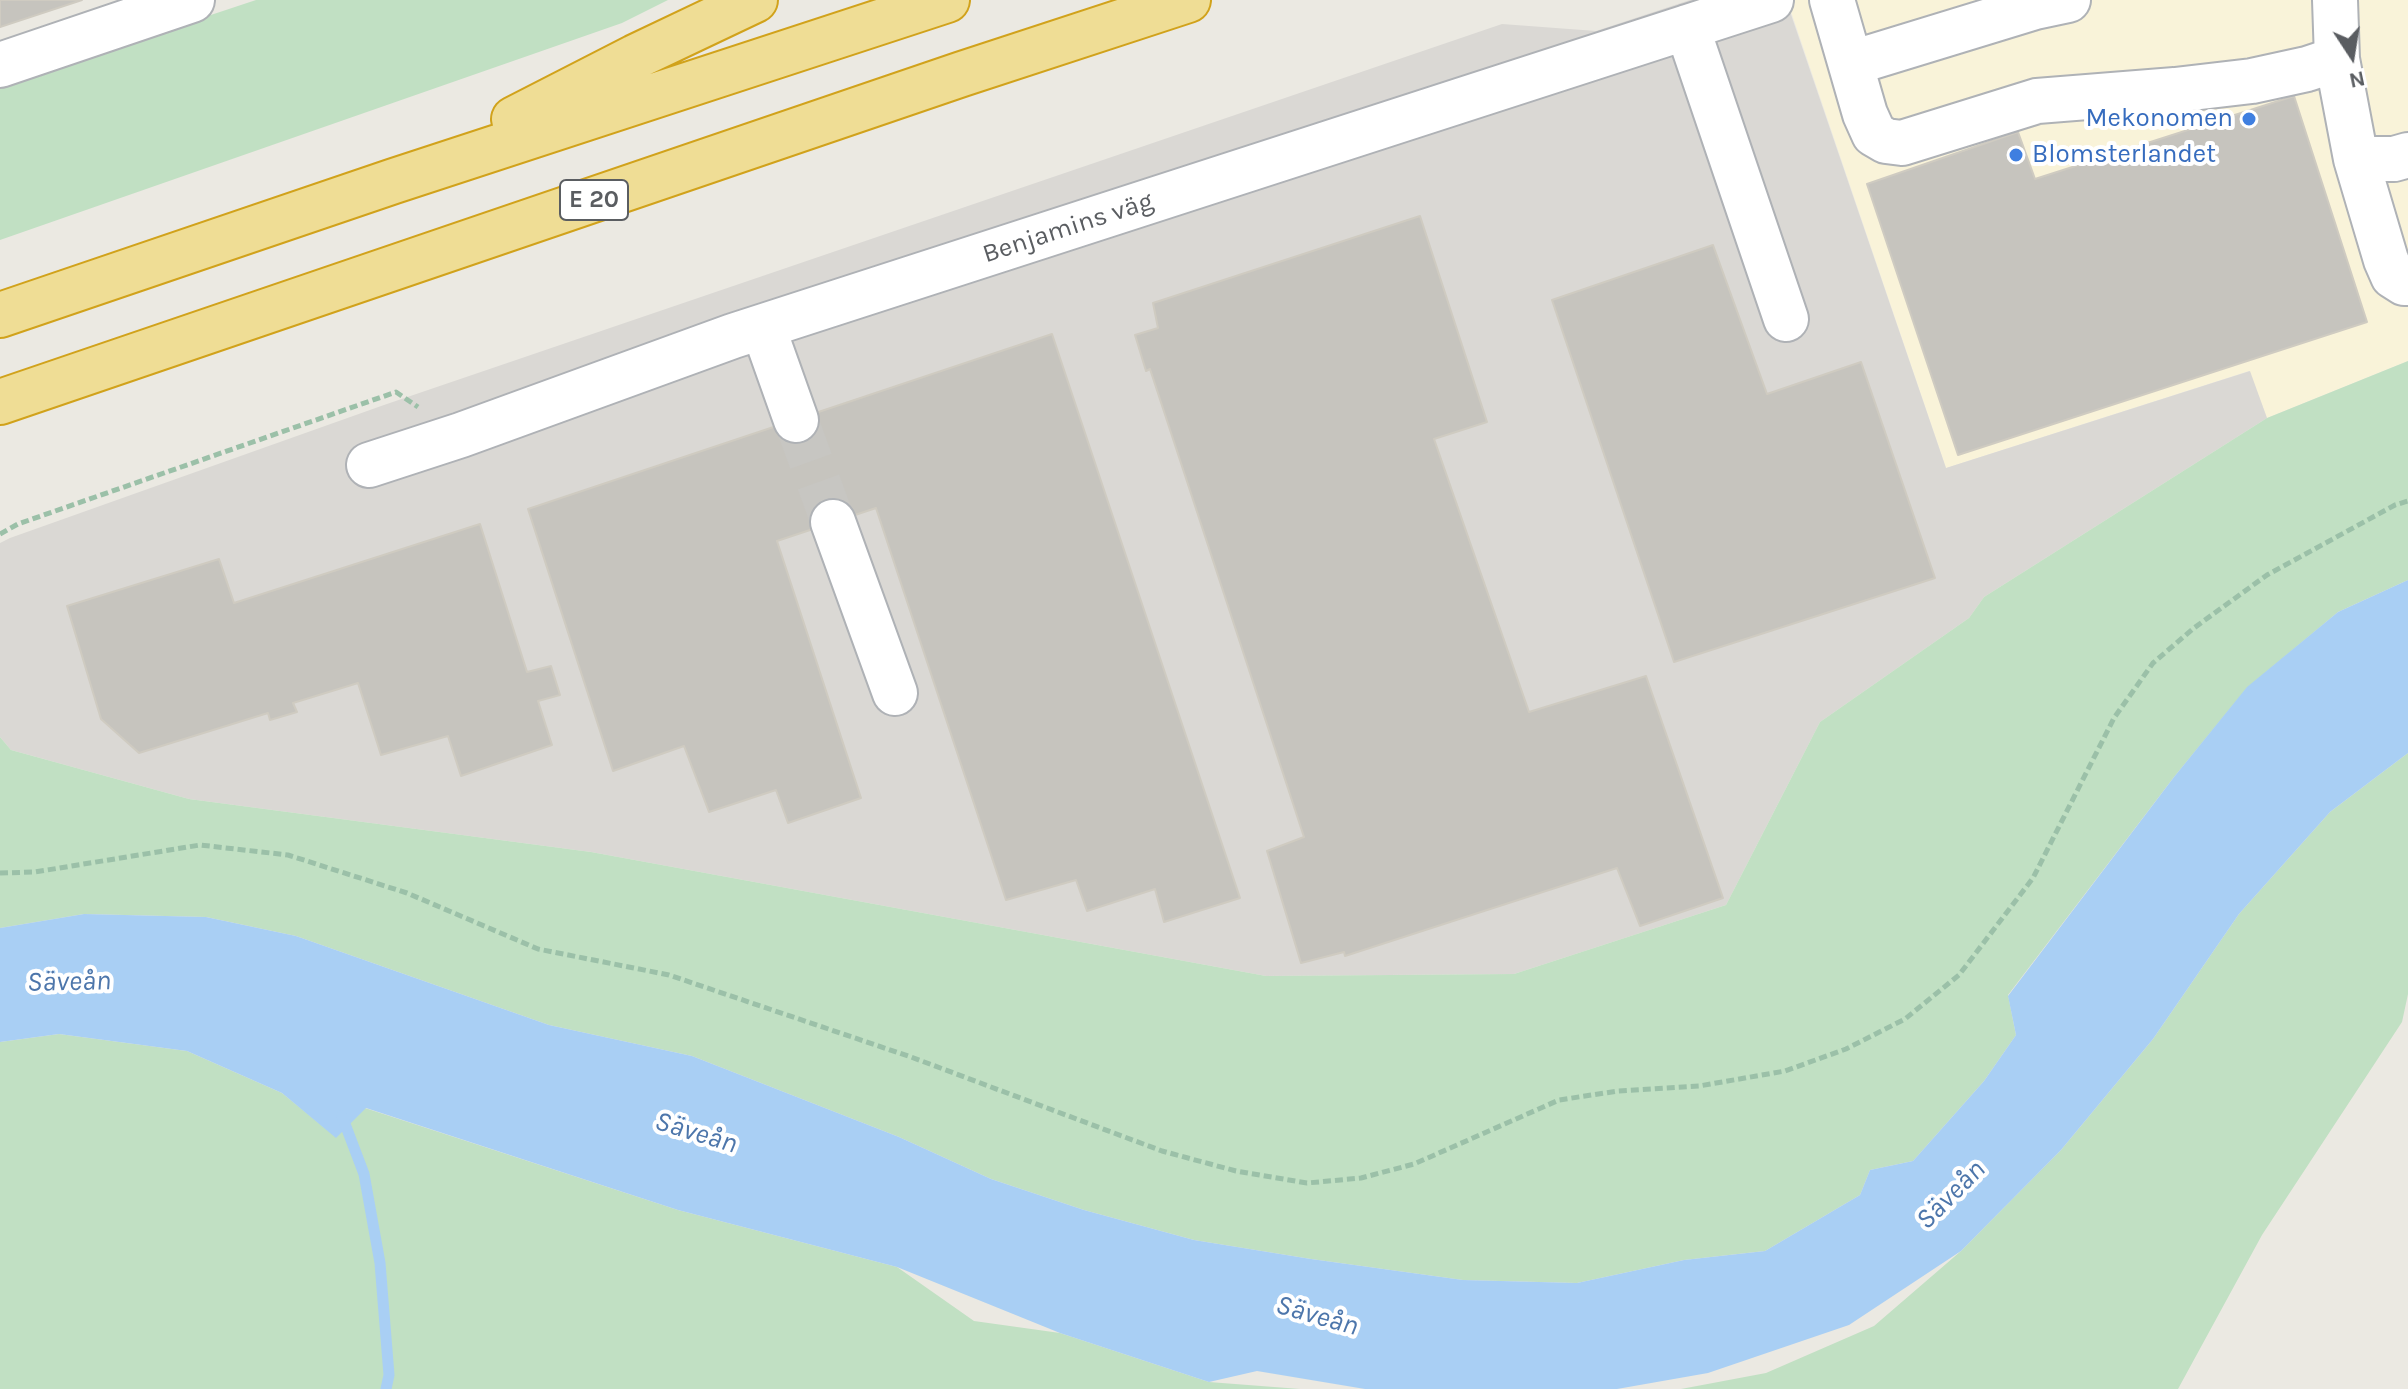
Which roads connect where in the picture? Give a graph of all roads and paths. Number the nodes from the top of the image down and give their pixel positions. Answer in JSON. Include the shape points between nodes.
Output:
{"nodes":[{"id":1,"x":192,"y":0,"type":"edge"},
{"id":2,"x":755,"y":0,"type":"edge"},
{"id":3,"x":947,"y":0,"type":"edge"},
{"id":4,"x":1188,"y":0,"type":"edge"},
{"id":5,"x":1771,"y":0,"type":"edge"},
{"id":6,"x":1832,"y":0,"type":"edge"},
{"id":7,"x":2068,"y":0,"type":"edge"},
{"id":8,"x":2335,"y":0,"type":"edge"},
{"id":9,"x":1687,"y":27,"type":"junction"},
{"id":10,"x":2337,"y":59,"type":"junction"},
{"id":11,"x":1852,"y":63,"type":"junction"},
{"id":12,"x":0,"y":65,"type":"edge"},
{"id":13,"x":2408,"y":155,"type":"edge"},
{"id":14,"x":2356,"y":159,"type":"junction"},
{"id":15,"x":394,"y":181,"type":"junction"},
{"id":16,"x":2408,"y":283,"type":"edge"},
{"id":17,"x":0,"y":315,"type":"edge"},
{"id":18,"x":1786,"y":319,"type":"dead end"},
{"id":19,"x":763,"y":327,"type":"junction"},
{"id":20,"x":0,"y":402,"type":"edge"},
{"id":21,"x":796,"y":420,"type":"tunnel mouth"},
{"id":22,"x":461,"y":435,"type":"junction"},
{"id":23,"x":369,"y":465,"type":"dead end"},
{"id":24,"x":2408,"y":501,"type":"edge"},
{"id":25,"x":833,"y":522,"type":"tunnel mouth"},
{"id":26,"x":0,"y":534,"type":"edge"},
{"id":27,"x":895,"y":693,"type":"dead end"},
{"id":28,"x":0,"y":873,"type":"edge"}],
"edges":[{"from":1,"to":12,"type":"street"},
{"from":2,"to":15,"type":"highway"},
{"from":3,"to":15,"type":"highway"},
{"from":4,"to":20,"type":"highway","number":"E 20"},
{"from":5,"to":9,"type":"street","name":"Benjamins väg"},
{"from":6,"to":11,"type":"street"},
{"from":7,"to":11,"type":"street"},
{"from":8,"to":10,"type":"street"},
{"from":9,"to":18,"type":"street"},
{"from":9,"to":19,"type":"street","name":"Benjamins väg"},
{"from":10,"to":11,"type":"street","via":[[2252,81],[2037,101],[1902,143],[1874,134]]},
{"from":10,"to":14,"type":"street"},
{"from":13,"to":14,"type":"street"},
{"from":14,"to":16,"type":"street","via":[[2386,260],[2393,276]]},
{"from":15,"to":17,"type":"highway"},
{"from":19,"to":21,"type":"street"},
{"from":19,"to":22,"type":"street","name":"Benjamins väg"},
{"from":22,"to":23,"type":"street","name":"Benjamins väg"},
{"from":22,"to":26,"type":"path","via":[[396,392]]},
{"from":24,"to":28,"type":"path","via":[[2267,575],[2153,663],[2114,718],[2033,878],[1959,975],[1905,1019],[1846,1049],[1785,1071],[1559,1100],[1414,1164],[1361,1178],[1307,1183],[1162,1151],[897,1052],[669,975],[538,949],[407,893],[288,855],[200,845]]},
{"from":25,"to":27,"type":"street"}]}
